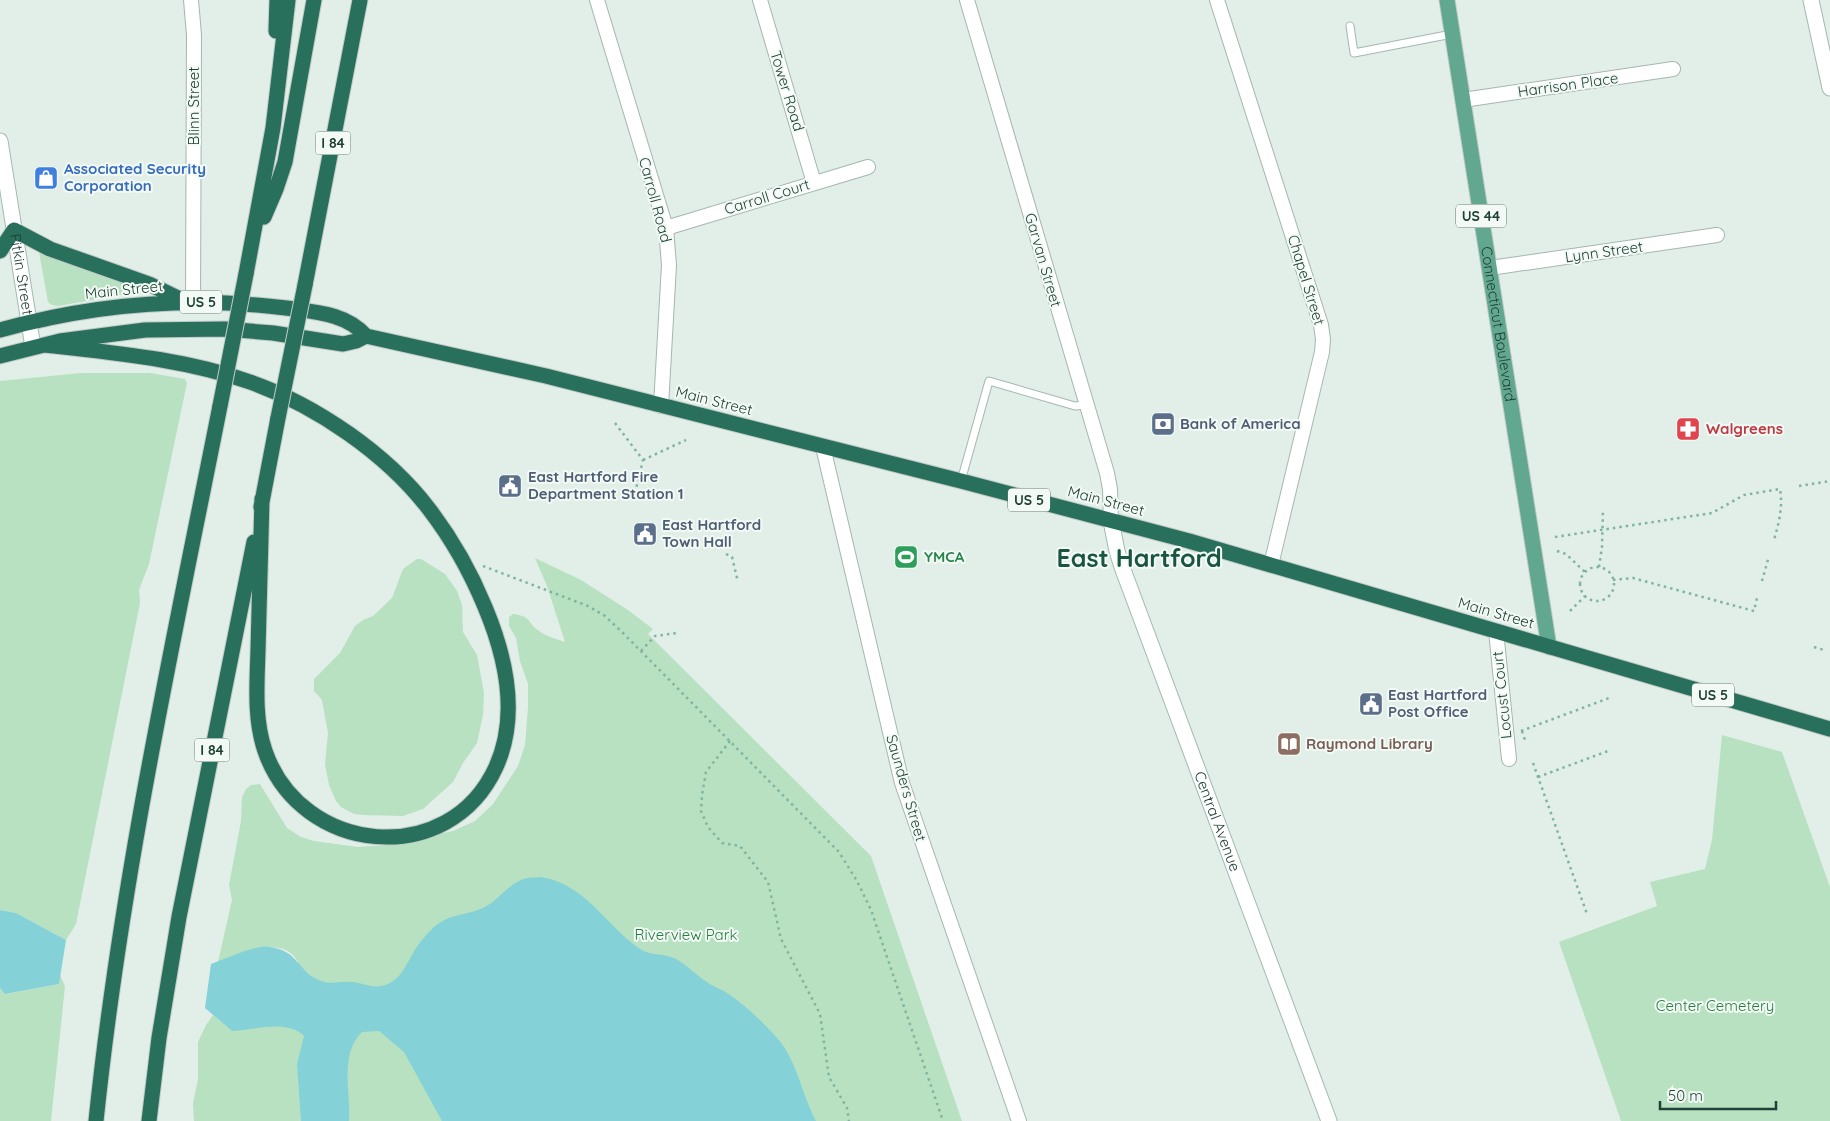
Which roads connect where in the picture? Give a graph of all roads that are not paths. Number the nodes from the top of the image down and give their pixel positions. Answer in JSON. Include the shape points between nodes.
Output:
{"nodes":[{"id":1,"x":191,"y":0,"type":"edge"},
{"id":2,"x":277,"y":0,"type":"edge"},
{"id":3,"x":288,"y":0,"type":"edge"},
{"id":4,"x":314,"y":0,"type":"edge"},
{"id":5,"x":360,"y":0,"type":"edge"},
{"id":6,"x":597,"y":0,"type":"edge"},
{"id":7,"x":760,"y":0,"type":"edge"},
{"id":8,"x":967,"y":0,"type":"edge"},
{"id":9,"x":1217,"y":0,"type":"edge"},
{"id":10,"x":1447,"y":0,"type":"edge"},
{"id":11,"x":1811,"y":0,"type":"edge"},
{"id":12,"x":1350,"y":26,"type":"dead end"},
{"id":13,"x":1452,"y":34,"type":"junction"},
{"id":14,"x":1673,"y":69,"type":"dead end"},
{"id":15,"x":1830,"y":88,"type":"edge"},
{"id":16,"x":1463,"y":100,"type":"junction"},
{"id":17,"x":273,"y":128,"type":"junction"},
{"id":18,"x":0,"y":141,"type":"edge"},
{"id":19,"x":868,"y":167,"type":"dead end"},
{"id":20,"x":814,"y":182,"type":"junction"},
{"id":21,"x":666,"y":228,"type":"junction"},
{"id":22,"x":14,"y":230,"type":"junction"},
{"id":23,"x":255,"y":233,"type":"junction"},
{"id":24,"x":1717,"y":235,"type":"dead end"},
{"id":25,"x":0,"y":251,"type":"edge"},
{"id":26,"x":1490,"y":268,"type":"junction"},
{"id":27,"x":189,"y":302,"type":"junction"},
{"id":28,"x":29,"y":323,"type":"junction"},
{"id":29,"x":0,"y":330,"type":"edge"},
{"id":30,"x":366,"y":336,"type":"junction"},
{"id":31,"x":39,"y":346,"type":"junction"},
{"id":32,"x":0,"y":356,"type":"edge"},
{"id":33,"x":1086,"y":405,"type":"junction"},
{"id":34,"x":661,"y":406,"type":"junction"},
{"id":35,"x":823,"y":447,"type":"junction"},
{"id":36,"x":961,"y":481,"type":"junction"},
{"id":37,"x":262,"y":499,"type":"junction"},
{"id":38,"x":1111,"y":521,"type":"junction"},
{"id":39,"x":1271,"y":565,"type":"junction"},
{"id":40,"x":1496,"y":631,"type":"junction"},
{"id":41,"x":1549,"y":646,"type":"junction"},
{"id":42,"x":1830,"y":729,"type":"edge"},
{"id":43,"x":1509,"y":758,"type":"dead end"},
{"id":44,"x":96,"y":1121,"type":"edge"},
{"id":45,"x":148,"y":1121,"type":"edge"},
{"id":46,"x":1018,"y":1121,"type":"edge"},
{"id":47,"x":1329,"y":1121,"type":"edge"}],
"edges":[{"from":1,"to":27,"type":"street","name":"Blinn Street","via":[[194,35]]},
{"from":2,"to":17,"type":"highway"},
{"from":3,"to":17,"type":"highway"},
{"from":4,"to":23,"type":"highway","via":[[285,162]]},
{"from":5,"to":37,"type":"highway","number":"I 84","bridge":true},
{"from":6,"to":21,"type":"street","name":"Carroll Road"},
{"from":7,"to":20,"type":"street","name":"Tower Road"},
{"from":8,"to":33,"type":"street","name":"Garvan Street"},
{"from":9,"to":39,"type":"street","name":"Chapel Street","via":[[1323,339]]},
{"from":10,"to":13,"type":"main road","name":"Connecticut Boulevard","number":"US 44"},
{"from":11,"to":15,"type":"street"},
{"from":12,"to":13,"type":"lane","via":[[1354,53]]},
{"from":13,"to":16,"type":"main road","name":"Connecticut Boulevard","number":"US 44"},
{"from":14,"to":16,"type":"street","name":"Harrison Place"},
{"from":16,"to":26,"type":"main road","name":"Connecticut Boulevard","number":"US 44"},
{"from":17,"to":23,"type":"highway"},
{"from":18,"to":22,"type":"street","name":"Pitkin Street"},
{"from":19,"to":20,"type":"street","name":"Carroll Court"},
{"from":20,"to":21,"type":"street","name":"Carroll Court"},
{"from":21,"to":34,"type":"street","name":"Carroll Road","via":[[669,265]]},
{"from":22,"to":25,"type":"highway"},
{"from":22,"to":27,"type":"highway","via":[[50,249],[149,284]]},
{"from":22,"to":28,"type":"street","name":"Pitkin Street"},
{"from":23,"to":44,"type":"highway","bridge":true,"via":[[132,862],[110,1001]]},
{"from":24,"to":26,"type":"street","name":"Lynn Street"},
{"from":26,"to":41,"type":"main road","name":"Connecticut Boulevard","number":"US 44"},
{"from":27,"to":28,"type":"highway","name":"Main Street","number":"US 5","via":[[116,306]]},
{"from":27,"to":30,"type":"highway","name":"Main Street","number":"US 5","via":[[256,305],[320,313],[356,325]]},
{"from":28,"to":29,"type":"highway","name":"Main Street","number":"US 5"},
{"from":28,"to":31,"type":"street","name":"Pitkin Street"},
{"from":30,"to":31,"type":"highway","number":"US 5","via":[[344,344],[226,329],[178,329],[114,333]]},
{"from":30,"to":34,"type":"highway","name":"Main Street","number":"US 5","via":[[523,370]]},
{"from":31,"to":32,"type":"highway","number":"US 5"},
{"from":31,"to":37,"type":"highway","via":[[178,363],[268,388],[314,412],[360,443],[424,502],[456,549],[482,600],[500,649],[508,691],[507,728],[496,766],[474,799],[446,822],[399,837],[350,833],[326,824],[306,810],[275,774],[264,748],[258,711]]},
{"from":33,"to":36,"type":"lane","via":[[1075,406],[989,381]]},
{"from":33,"to":38,"type":"street","name":"Garvan Street","via":[[1107,473]]},
{"from":34,"to":35,"type":"highway","name":"Main Street","number":"US 5"},
{"from":35,"to":36,"type":"highway","name":"Main Street","number":"US 5"},
{"from":35,"to":46,"type":"street","name":"Saunders Street","via":[[902,783]]},
{"from":36,"to":38,"type":"highway","name":"Main Street","number":"US 5"},
{"from":37,"to":45,"type":"highway","number":"I 84","via":[[179,917]]},
{"from":38,"to":39,"type":"highway","name":"Main Street","number":"US 5"},
{"from":38,"to":47,"type":"street","name":"Central Avenue","via":[[1122,567]]},
{"from":39,"to":40,"type":"highway","name":"Main Street","number":"US 5"},
{"from":40,"to":41,"type":"highway","name":"Main Street","number":"US 5"},
{"from":40,"to":43,"type":"street","name":"Locust Court"},
{"from":41,"to":42,"type":"highway","name":"Main Street","number":"US 5"}]}
